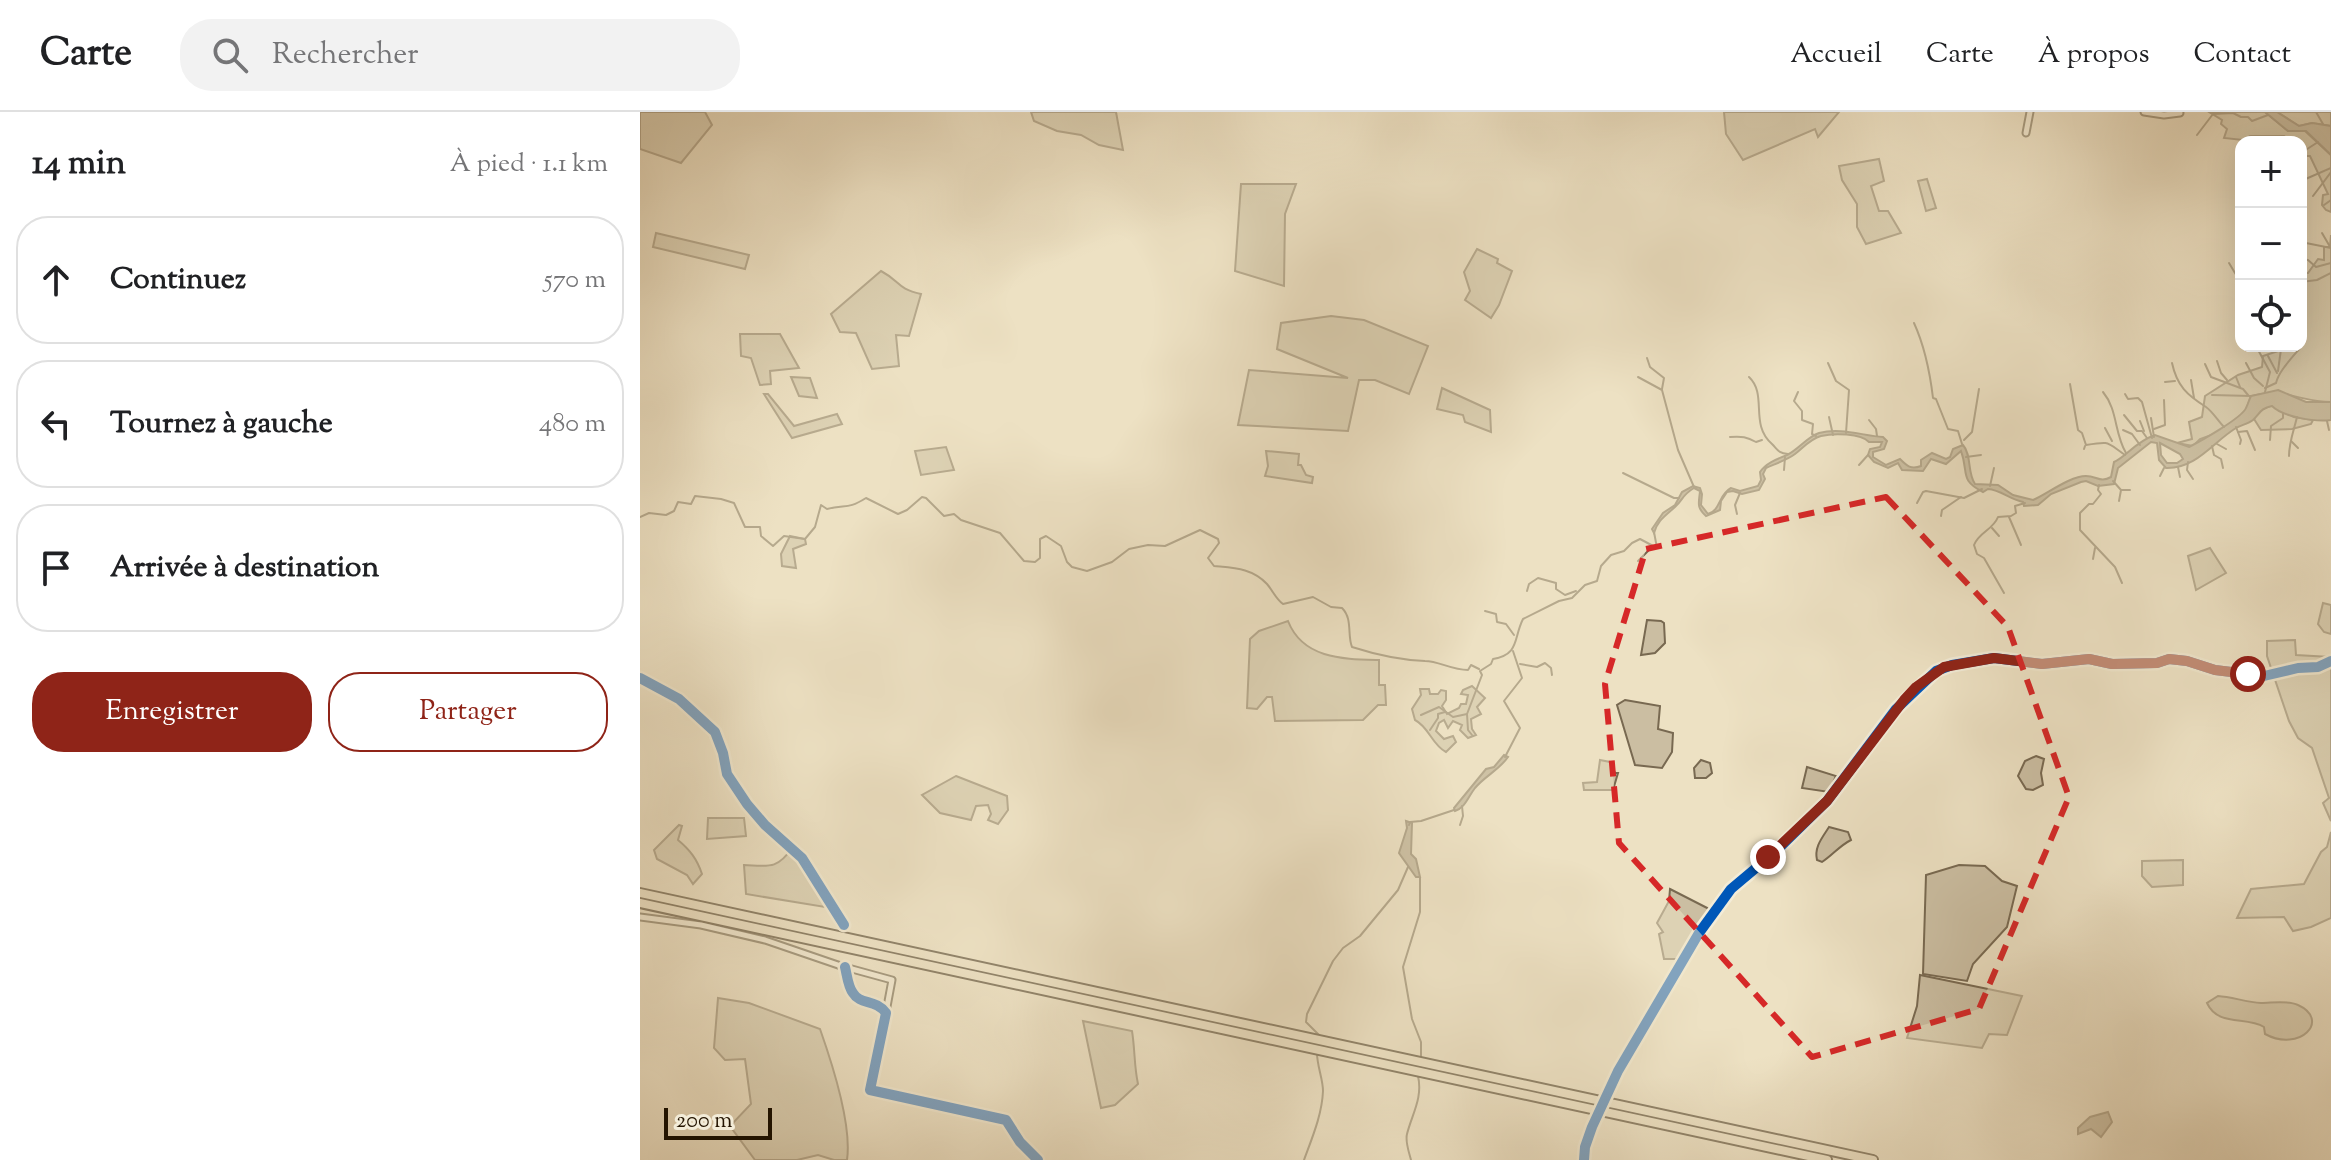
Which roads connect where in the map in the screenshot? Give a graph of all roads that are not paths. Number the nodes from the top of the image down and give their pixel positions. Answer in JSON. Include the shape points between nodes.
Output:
{"nodes":[{"id":1,"x":2030,"y":112,"type":"edge"},
{"id":2,"x":2144,"y":112,"type":"edge"},
{"id":3,"x":2180,"y":113,"type":"edge"},
{"id":4,"x":2026,"y":133,"type":"dead end"},
{"id":5,"x":2331,"y":661,"type":"edge"},
{"id":6,"x":640,"y":678,"type":"edge"},
{"id":7,"x":640,"y":893,"type":"edge"},
{"id":8,"x":640,"y":903,"type":"edge"},
{"id":9,"x":640,"y":917,"type":"edge"},
{"id":10,"x":844,"y":925,"type":"dead end"},
{"id":11,"x":845,"y":967,"type":"junction"},
{"id":12,"x":886,"y":1013,"type":"junction"},
{"id":13,"x":1599,"y":1111,"type":"junction"},
{"id":14,"x":1038,"y":1160,"type":"edge"},
{"id":15,"x":1584,"y":1160,"type":"edge"},
{"id":16,"x":1827,"y":1160,"type":"edge"},
{"id":17,"x":1873,"y":1160,"type":"edge"}],
"edges":[{"from":1,"to":4,"type":"street"},
{"from":2,"to":3,"type":"street"},
{"from":5,"to":13,"type":"street","via":[[2264,676],[2169,659],[2042,664],[1994,658],[1936,671],[1896,709],[1827,801],[1731,889],[1686,954]]},
{"from":6,"to":10,"type":"street","via":[[679,699],[715,732],[727,774],[747,804],[802,858]]},
{"from":7,"to":17,"type":"highway"},
{"from":8,"to":13,"type":"highway"},
{"from":9,"to":11,"type":"street","via":[[765,940]]},
{"from":11,"to":12,"type":"street","via":[[856,997]]},
{"from":11,"to":12,"type":"street","via":[[892,980]]},
{"from":12,"to":14,"type":"street","via":[[870,1090],[1006,1120]]},
{"from":13,"to":15,"type":"street"},
{"from":13,"to":16,"type":"highway"}]}
